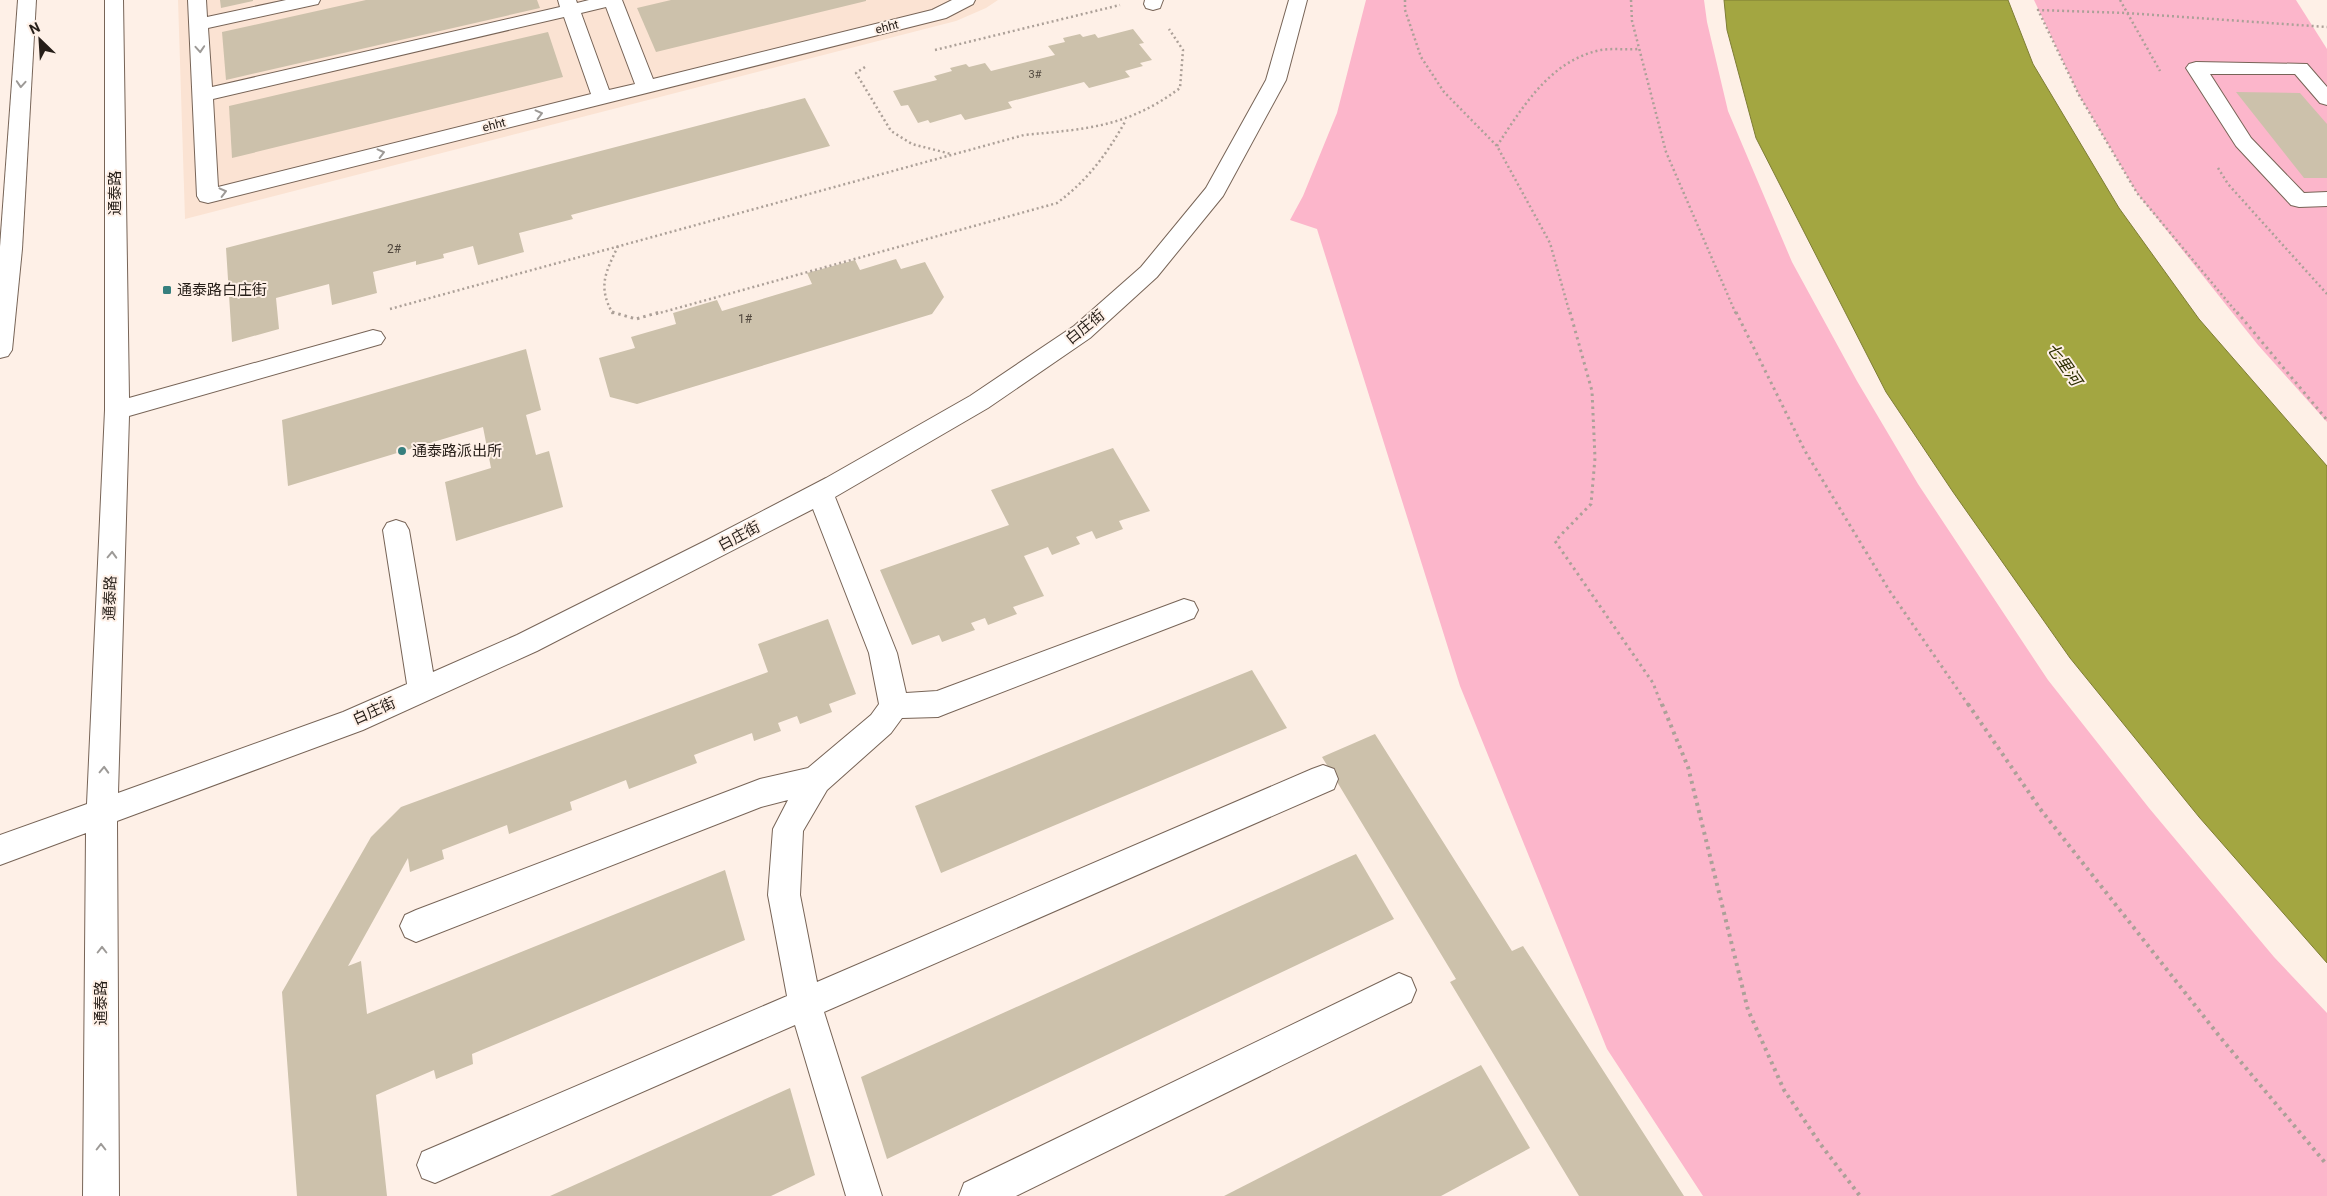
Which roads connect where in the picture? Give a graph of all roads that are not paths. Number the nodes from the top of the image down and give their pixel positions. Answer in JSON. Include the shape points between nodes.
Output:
{"nodes":[{"id":1,"x":27,"y":0,"type":"edge"},
{"id":2,"x":114,"y":0,"type":"edge"},
{"id":3,"x":197,"y":0,"type":"edge"},
{"id":4,"x":311,"y":0,"type":"edge"},
{"id":5,"x":613,"y":0,"type":"edge"},
{"id":6,"x":966,"y":0,"type":"edge"},
{"id":7,"x":1298,"y":0,"type":"edge"},
{"id":8,"x":568,"y":5,"type":"edge"},
{"id":9,"x":198,"y":25,"type":"junction"},
{"id":10,"x":646,"y":87,"type":"junction"},
{"id":11,"x":202,"y":94,"type":"junction"},
{"id":12,"x":602,"y":98,"type":"junction"},
{"id":13,"x":2327,"y":99,"type":"edge"},
{"id":14,"x":2327,"y":199,"type":"edge"},
{"id":15,"x":6,"y":222,"type":"edge"},
{"id":16,"x":6,"y":251,"type":"edge"},
{"id":17,"x":373,"y":338,"type":"dead end"},
{"id":18,"x":0,"y":350,"type":"edge"},
{"id":19,"x":117,"y":410,"type":"junction"},
{"id":20,"x":820,"y":493,"type":"junction"},
{"id":21,"x":396,"y":530,"type":"dead end"},
{"id":22,"x":1184,"y":610,"type":"dead end"},
{"id":23,"x":422,"y":690,"type":"junction"},
{"id":24,"x":894,"y":706,"type":"junction"},
{"id":25,"x":1323,"y":779,"type":"dead end"},
{"id":26,"x":816,"y":780,"type":"junction"},
{"id":27,"x":102,"y":812,"type":"junction"},
{"id":28,"x":0,"y":850,"type":"edge"},
{"id":29,"x":416,"y":926,"type":"dead end"},
{"id":30,"x":1399,"y":990,"type":"dead end"},
{"id":31,"x":805,"y":1004,"type":"junction"},
{"id":32,"x":435,"y":1165,"type":"dead end"},
{"id":33,"x":101,"y":1196,"type":"edge"},
{"id":34,"x":864,"y":1196,"type":"edge"},
{"id":35,"x":977,"y":1196,"type":"edge"}],
"edges":[{"from":1,"to":15,"type":"street","one_way":true},
{"from":2,"to":19,"type":"street","name":"通泰路"},
{"from":3,"to":9,"type":"street","name":"ehht"},
{"from":4,"to":9,"type":"street"},
{"from":5,"to":8,"type":"street"},
{"from":5,"to":10,"type":"street"},
{"from":6,"to":10,"type":"street","name":"ehht","via":[[939,14]]},
{"from":7,"to":20,"type":"street","name":"白庄街","via":[[1276,80],[1250,129],[1215,191],[1149,272],[1082,332],[979,402]]},
{"from":8,"to":11,"type":"street"},
{"from":8,"to":12,"type":"street"},
{"from":9,"to":11,"type":"street","name":"ehht","one_way":true},
{"from":10,"to":12,"type":"street","name":"ehht"},
{"from":11,"to":12,"type":"street","name":"ehht","one_way":true,"via":[[208,196]]},
{"from":13,"to":14,"type":"street","via":[[2300,68],[2196,68],[2243,142],[2299,200]]},
{"from":15,"to":16,"type":"street"},
{"from":16,"to":18,"type":"street"},
{"from":17,"to":19,"type":"street"},
{"from":27,"to":19,"type":"street","name":"通泰路","one_way":true},
{"from":20,"to":23,"type":"street","name":"白庄街","via":[[544,634]]},
{"from":20,"to":24,"type":"street","via":[[883,653]]},
{"from":21,"to":23,"type":"street"},
{"from":22,"to":24,"type":"street","via":[[938,704]]},
{"from":23,"to":27,"type":"street","name":"白庄街","via":[[353,721]]},
{"from":24,"to":26,"type":"street","via":[[881,724]]},
{"from":25,"to":31,"type":"street"},
{"from":26,"to":29,"type":"street","via":[[760,793]]},
{"from":26,"to":31,"type":"street","via":[[788,829],[784,895]]},
{"from":27,"to":28,"type":"street","name":"白庄街"},
{"from":33,"to":27,"type":"street","name":"通泰路","one_way":true},
{"from":30,"to":35,"type":"street"},
{"from":31,"to":32,"type":"street"},
{"from":31,"to":34,"type":"street"}]}
